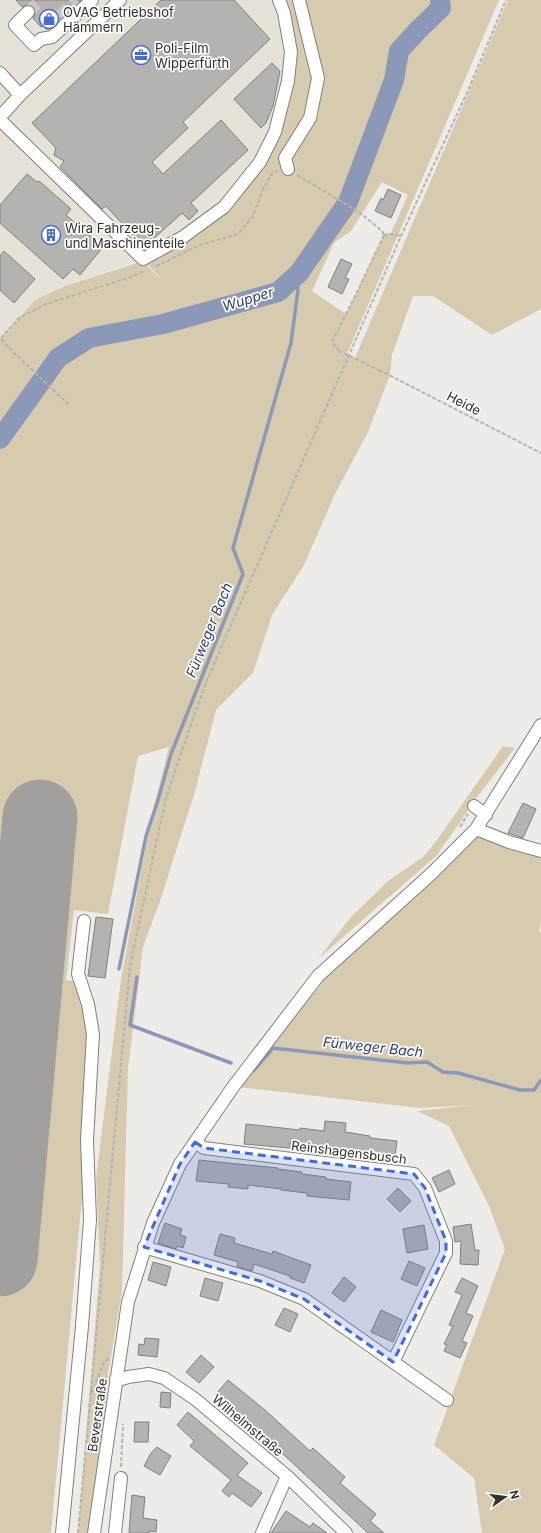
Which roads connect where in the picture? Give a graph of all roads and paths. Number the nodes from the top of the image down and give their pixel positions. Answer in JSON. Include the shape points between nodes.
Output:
{"nodes":[{"id":1,"x":92,"y":0,"type":"edge"},
{"id":2,"x":120,"y":0,"type":"edge"},
{"id":3,"x":279,"y":0,"type":"edge"},
{"id":4,"x":299,"y":0,"type":"edge"},
{"id":5,"x":506,"y":0,"type":"edge"},
{"id":6,"x":28,"y":12,"type":"tunnel mouth"},
{"id":7,"x":0,"y":73,"type":"edge"},
{"id":8,"x":20,"y":95,"type":"junction"},
{"id":9,"x":0,"y":117,"type":"edge"},
{"id":10,"x":0,"y":120,"type":"edge"},
{"id":11,"x":288,"y":169,"type":"joint"},
{"id":12,"x":384,"y":235,"type":"junction"},
{"id":13,"x":401,"y":236,"type":"junction"},
{"id":14,"x":0,"y":337,"type":"edge"},
{"id":15,"x":69,"y":405,"type":"dead end"},
{"id":16,"x":541,"y":453,"type":"edge"},
{"id":17,"x":541,"y":725,"type":"edge"},
{"id":18,"x":474,"y":806,"type":"dead end"},
{"id":19,"x":486,"y":815,"type":"junction"},
{"id":20,"x":476,"y":829,"type":"junction"},
{"id":21,"x":541,"y":851,"type":"edge"},
{"id":22,"x":84,"y":921,"type":"dead end"},
{"id":23,"x":195,"y":1142,"type":"junction"},
{"id":24,"x":144,"y":1247,"type":"junction"},
{"id":25,"x":120,"y":1353,"type":"junction"},
{"id":26,"x":393,"y":1362,"type":"junction"},
{"id":27,"x":116,"y":1379,"type":"junction"},
{"id":28,"x":90,"y":1391,"type":"junction"},
{"id":29,"x":447,"y":1400,"type":"dead end"},
{"id":30,"x":288,"y":1476,"type":"junction"},
{"id":31,"x":120,"y":1478,"type":"dead end"},
{"id":32,"x":62,"y":1533,"type":"edge"},
{"id":33,"x":78,"y":1533,"type":"edge"},
{"id":34,"x":94,"y":1533,"type":"edge"},
{"id":35,"x":115,"y":1533,"type":"edge"},
{"id":36,"x":262,"y":1533,"type":"edge"},
{"id":37,"x":346,"y":1533,"type":"edge"}],
"edges":[{"from":1,"to":6,"type":"street","via":[[52,37],[44,34],[34,46],[15,25]]},
{"from":2,"to":8,"type":"street"},
{"from":3,"to":10,"type":"street","via":[[292,52],[288,81],[275,132],[260,162],[224,207],[183,237],[143,259]]},
{"from":4,"to":11,"type":"street","via":[[318,78],[310,118],[286,158]]},
{"from":5,"to":13,"type":"path","via":[[470,86]]},
{"from":7,"to":8,"type":"street"},
{"from":8,"to":9,"type":"street"},
{"from":11,"to":12,"type":"path","via":[[359,212]]},
{"from":12,"to":13,"type":"path"},
{"from":12,"to":16,"type":"path","name":"Heide","bridge":true,"via":[[332,342],[340,351]]},
{"from":13,"to":28,"type":"path","via":[[207,680],[166,799],[130,966]]},
{"from":14,"to":15,"type":"path"},
{"from":17,"to":19,"type":"street","name":"Beverstraße"},
{"from":18,"to":19,"type":"street"},
{"from":19,"to":20,"type":"street","name":"Beverstraße"},
{"from":20,"to":21,"type":"street"},
{"from":20,"to":23,"type":"street","name":"Beverstraße","via":[[431,874],[318,976],[233,1087]]},
{"from":22,"to":32,"type":"street","via":[[78,974],[88,1004],[93,1034],[88,1140],[90,1220]]},
{"from":23,"to":24,"type":"street","name":"Beverstraße","via":[[180,1164]]},
{"from":23,"to":26,"type":"street","name":"Reinshagensbusch","via":[[204,1148],[414,1174],[424,1188],[446,1241],[446,1253]]},
{"from":24,"to":25,"type":"street","name":"Beverstraße","via":[[128,1302]]},
{"from":24,"to":26,"type":"street","via":[[260,1281],[304,1299]]},
{"from":25,"to":27,"type":"street","name":"Beverstraße"},
{"from":25,"to":28,"type":"path","via":[[112,1353],[103,1364],[93,1391]]},
{"from":26,"to":29,"type":"street"},
{"from":27,"to":30,"type":"street","name":"Wilhelmstraße","via":[[149,1374],[164,1378],[195,1399]]},
{"from":27,"to":34,"type":"street","name":"Beverstraße"},
{"from":28,"to":33,"type":"path"},
{"from":30,"to":36,"type":"street"},
{"from":30,"to":37,"type":"street","name":"Wilhelmstraße"},
{"from":31,"to":35,"type":"street"}]}
